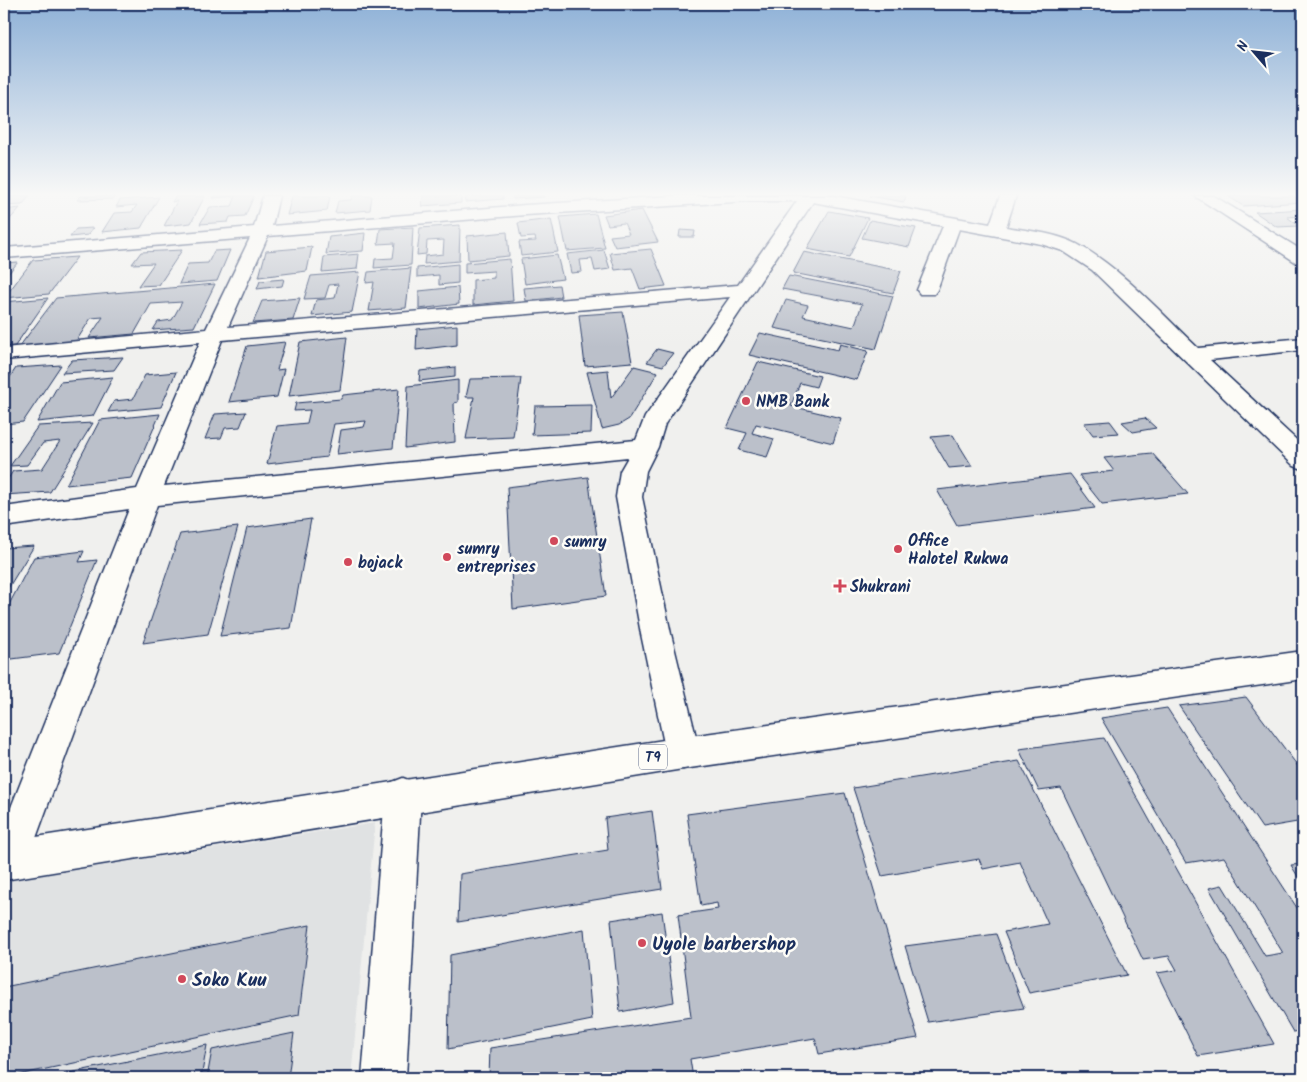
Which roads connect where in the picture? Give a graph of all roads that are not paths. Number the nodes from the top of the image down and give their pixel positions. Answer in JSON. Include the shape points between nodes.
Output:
{"nodes":[{"id":1,"x":80,"y":246,"type":"edge"},
{"id":2,"x":255,"y":246,"type":"edge"},
{"id":3,"x":774,"y":246,"type":"edge"},
{"id":4,"x":944,"y":246,"type":"edge"},
{"id":5,"x":1067,"y":246,"type":"edge"},
{"id":6,"x":1284,"y":246,"type":"edge"},
{"id":7,"x":4,"y":253,"type":"edge"},
{"id":8,"x":1303,"y":259,"type":"edge"},
{"id":9,"x":744,"y":290,"type":"junction"},
{"id":10,"x":927,"y":290,"type":"dead end"},
{"id":11,"x":214,"y":334,"type":"junction"},
{"id":12,"x":1303,"y":344,"type":"edge"},
{"id":13,"x":4,"y":354,"type":"edge"},
{"id":14,"x":1192,"y":354,"type":"junction"},
{"id":15,"x":646,"y":448,"type":"junction"},
{"id":16,"x":1303,"y":460,"type":"edge"},
{"id":17,"x":147,"y":497,"type":"junction"},
{"id":18,"x":4,"y":517,"type":"edge"},
{"id":19,"x":1303,"y":665,"type":"edge"},
{"id":20,"x":683,"y":753,"type":"junction"},
{"id":21,"x":403,"y":796,"type":"junction"},
{"id":22,"x":6,"y":861,"type":"edge"},
{"id":23,"x":384,"y":1078,"type":"edge"}],
"edges":[{"from":1,"to":7,"type":"main road"},
{"from":2,"to":11,"type":"main road"},
{"from":3,"to":9,"type":"main road"},
{"from":4,"to":10,"type":"main road"},
{"from":5,"to":14,"type":"main road","via":[[1099,266]]},
{"from":6,"to":8,"type":"main road"},
{"from":9,"to":11,"type":"main road"},
{"from":9,"to":15,"type":"main road","via":[[653,423]]},
{"from":11,"to":13,"type":"main road"},
{"from":11,"to":17,"type":"main road"},
{"from":12,"to":14,"type":"main road"},
{"from":14,"to":16,"type":"main road"},
{"from":15,"to":17,"type":"main road"},
{"from":15,"to":20,"type":"main road","via":[[633,471],[629,498]]},
{"from":17,"to":18,"type":"main road"},
{"from":17,"to":22,"type":"main road"},
{"from":19,"to":20,"type":"main road","number":"T9"},
{"from":20,"to":21,"type":"main road","number":"T9"},
{"from":21,"to":22,"type":"main road","number":"T9"},
{"from":21,"to":23,"type":"main road"}]}
